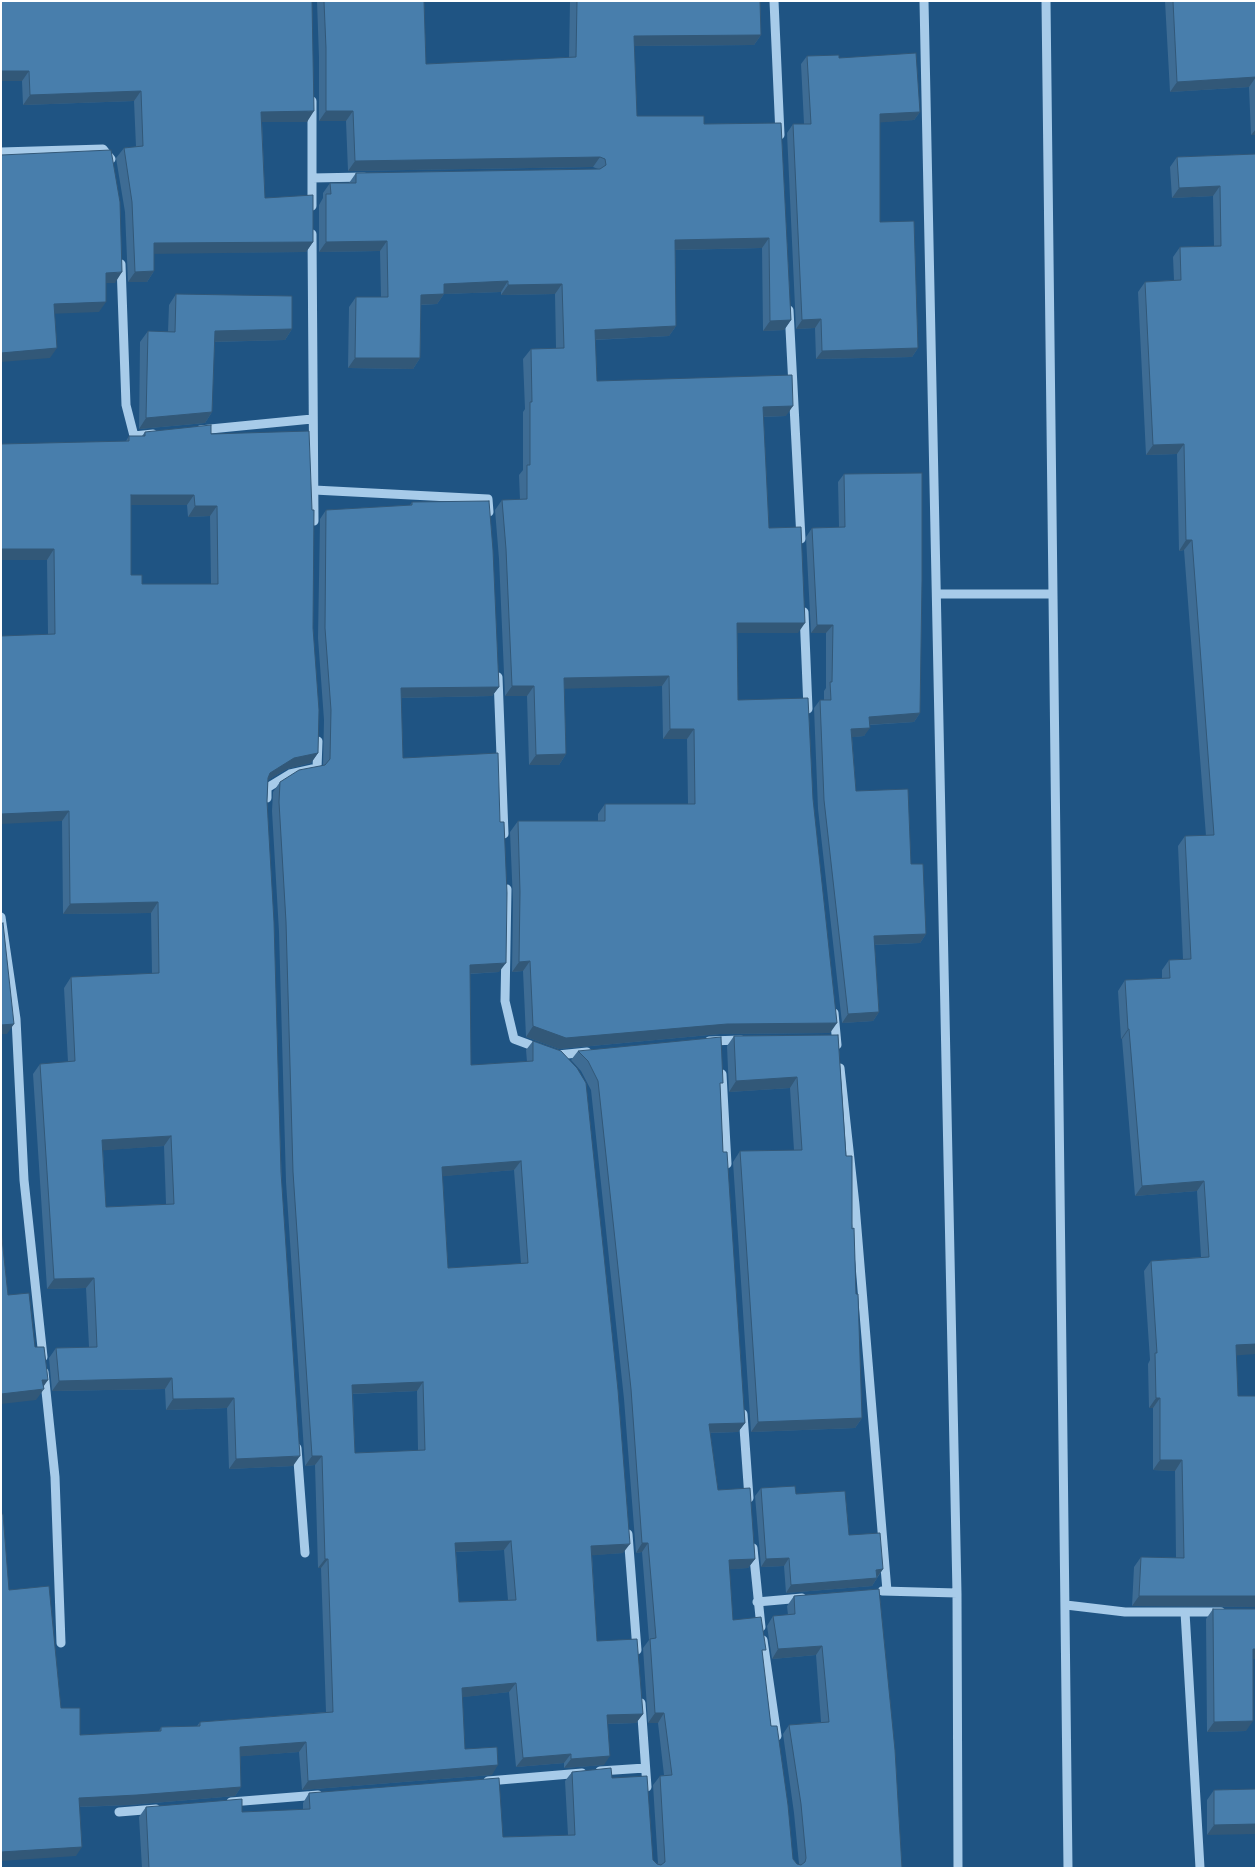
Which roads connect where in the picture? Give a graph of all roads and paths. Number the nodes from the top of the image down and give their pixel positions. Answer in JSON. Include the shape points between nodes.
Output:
{"nodes":[{"id":1,"x":774,"y":1,"type":"edge"},
{"id":2,"x":924,"y":1,"type":"edge"},
{"id":3,"x":1046,"y":1,"type":"edge"},
{"id":4,"x":312,"y":88,"type":"edge"},
{"id":5,"x":781,"y":149,"type":"edge"},
{"id":6,"x":1,"y":152,"type":"edge"},
{"id":7,"x":112,"y":166,"type":"edge"},
{"id":8,"x":370,"y":177,"type":"edge"},
{"id":9,"x":312,"y":178,"type":"junction"},
{"id":10,"x":312,"y":218,"type":"edge"},
{"id":11,"x":312,"y":228,"type":"edge"},
{"id":12,"x":120,"y":250,"type":"edge"},
{"id":13,"x":788,"y":297,"type":"edge"},
{"id":14,"x":312,"y":420,"type":"junction"},
{"id":15,"x":194,"y":430,"type":"edge"},
{"id":16,"x":164,"y":433,"type":"edge"},
{"id":17,"x":314,"y":490,"type":"junction"},
{"id":18,"x":490,"y":524,"type":"edge"},
{"id":19,"x":314,"y":530,"type":"edge"},
{"id":20,"x":801,"y":553,"type":"edge"},
{"id":21,"x":938,"y":594,"type":"junction"},
{"id":22,"x":1053,"y":594,"type":"junction"},
{"id":23,"x":803,"y":602,"type":"edge"},
{"id":24,"x":498,"y":667,"type":"edge"},
{"id":25,"x":808,"y":720,"type":"edge"},
{"id":26,"x":318,"y":730,"type":"edge"},
{"id":27,"x":266,"y":811,"type":"edge"},
{"id":28,"x":505,"y":843,"type":"edge"},
{"id":29,"x":506,"y":882,"type":"edge"},
{"id":30,"x":1,"y":917,"type":"edge"},
{"id":31,"x":832,"y":1000,"type":"edge"},
{"id":32,"x":827,"y":1039,"type":"edge"},
{"id":33,"x":836,"y":1039,"type":"junction"},
{"id":34,"x":720,"y":1040,"type":"junction"},
{"id":35,"x":749,"y":1040,"type":"edge"},
{"id":36,"x":700,"y":1042,"type":"edge"},
{"id":37,"x":720,"y":1050,"type":"edge"},
{"id":38,"x":596,"y":1051,"type":"edge"},
{"id":39,"x":721,"y":1060,"type":"edge"},
{"id":40,"x":727,"y":1170,"type":"edge"},
{"id":41,"x":742,"y":1406,"type":"edge"},
{"id":42,"x":297,"y":1436,"type":"edge"},
{"id":43,"x":750,"y":1504,"type":"edge"},
{"id":44,"x":628,"y":1524,"type":"edge"},
{"id":45,"x":753,"y":1543,"type":"edge"},
{"id":46,"x":304,"y":1553,"type":"dead end"},
{"id":47,"x":887,"y":1591,"type":"junction"},
{"id":48,"x":868,"y":1592,"type":"edge"},
{"id":49,"x":957,"y":1593,"type":"junction"},
{"id":50,"x":813,"y":1597,"type":"edge"},
{"id":51,"x":757,"y":1602,"type":"junction"},
{"id":52,"x":1066,"y":1605,"type":"junction"},
{"id":53,"x":1185,"y":1612,"type":"junction"},
{"id":54,"x":1229,"y":1612,"type":"edge"},
{"id":55,"x":61,"y":1643,"type":"dead end"},
{"id":56,"x":638,"y":1660,"type":"edge"},
{"id":57,"x":640,"y":1689,"type":"edge"},
{"id":58,"x":778,"y":1746,"type":"edge"},
{"id":59,"x":645,"y":1768,"type":"junction"},
{"id":60,"x":476,"y":1782,"type":"edge"},
{"id":61,"x":327,"y":1794,"type":"edge"},
{"id":62,"x":648,"y":1795,"type":"edge"},
{"id":63,"x":218,"y":1804,"type":"edge"},
{"id":64,"x":168,"y":1808,"type":"edge"},
{"id":65,"x":119,"y":1812,"type":"edge"},
{"id":66,"x":958,"y":1868,"type":"edge"},
{"id":67,"x":1068,"y":1868,"type":"edge"},
{"id":68,"x":1200,"y":1868,"type":"edge"}],
"edges":[{"from":1,"to":5,"type":"street"},
{"from":2,"to":21,"type":"street"},
{"from":3,"to":22,"type":"street"},
{"from":4,"to":9,"type":"street"},
{"from":6,"to":7,"type":"street","via":[[103,149]]},
{"from":8,"to":9,"type":"street"},
{"from":9,"to":10,"type":"street"},
{"from":11,"to":14,"type":"street"},
{"from":12,"to":16,"type":"street","via":[[126,405],[134,436]]},
{"from":13,"to":20,"type":"street"},
{"from":14,"to":15,"type":"street"},
{"from":14,"to":17,"type":"street"},
{"from":17,"to":18,"type":"street","via":[[488,499]]},
{"from":17,"to":19,"type":"street"},
{"from":21,"to":22,"type":"street"},
{"from":21,"to":49,"type":"street"},
{"from":22,"to":52,"type":"street"},
{"from":23,"to":25,"type":"street"},
{"from":24,"to":28,"type":"street"},
{"from":26,"to":27,"type":"street","via":[[317,768],[290,774],[267,788]]},
{"from":29,"to":38,"type":"street","via":[[505,1001],[514,1039],[561,1058]]},
{"from":30,"to":55,"type":"street","via":[[16,1019],[24,1180],[55,1477]]},
{"from":31,"to":33,"type":"street"},
{"from":32,"to":33,"type":"street"},
{"from":33,"to":47,"type":"street","via":[[855,1205]]},
{"from":34,"to":35,"type":"street"},
{"from":34,"to":36,"type":"street"},
{"from":34,"to":37,"type":"street"},
{"from":39,"to":40,"type":"street"},
{"from":41,"to":43,"type":"street"},
{"from":42,"to":46,"type":"street"},
{"from":44,"to":56,"type":"street"},
{"from":45,"to":51,"type":"street"},
{"from":47,"to":48,"type":"street"},
{"from":47,"to":49,"type":"street"},
{"from":49,"to":66,"type":"street"},
{"from":50,"to":51,"type":"street"},
{"from":51,"to":58,"type":"street"},
{"from":52,"to":53,"type":"street","via":[[1125,1612]]},
{"from":52,"to":67,"type":"street"},
{"from":53,"to":54,"type":"street"},
{"from":53,"to":68,"type":"street"},
{"from":57,"to":59,"type":"street"},
{"from":59,"to":60,"type":"street"},
{"from":59,"to":62,"type":"street"},
{"from":61,"to":63,"type":"street"},
{"from":64,"to":65,"type":"street"}]}
